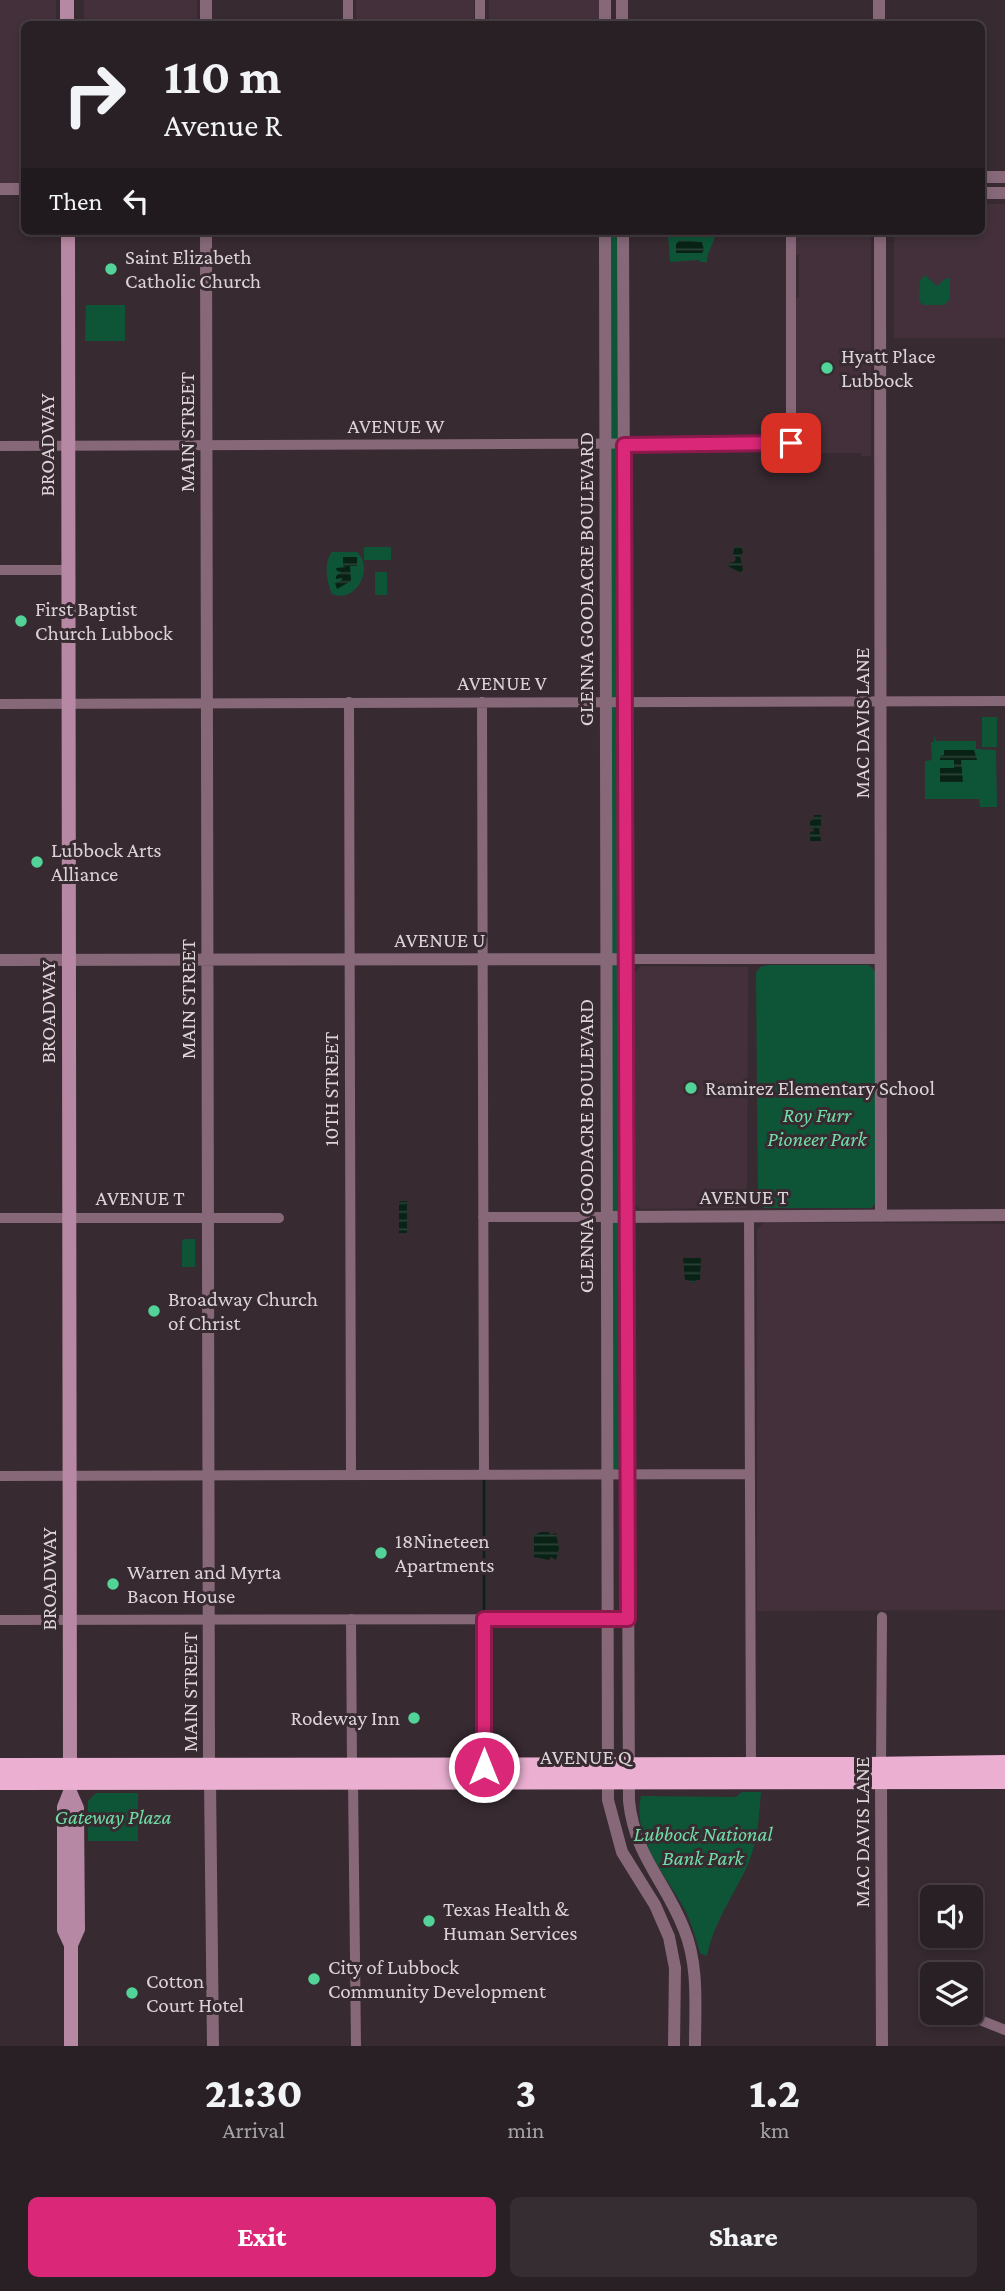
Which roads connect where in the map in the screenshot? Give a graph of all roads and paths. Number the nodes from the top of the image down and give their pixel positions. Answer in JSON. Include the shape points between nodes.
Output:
{"nodes":[{"id":1,"x":67,"y":0,"type":"edge"},
{"id":2,"x":206,"y":0,"type":"edge"},
{"id":3,"x":348,"y":0,"type":"edge"},
{"id":4,"x":480,"y":0,"type":"edge"},
{"id":5,"x":605,"y":0,"type":"edge"},
{"id":6,"x":622,"y":0,"type":"edge"},
{"id":7,"x":879,"y":0,"type":"edge"},
{"id":8,"x":67,"y":21,"type":"edge"},
{"id":9,"x":206,"y":21,"type":"edge"},
{"id":10,"x":348,"y":21,"type":"edge"},
{"id":11,"x":480,"y":21,"type":"edge"},
{"id":12,"x":605,"y":21,"type":"edge"},
{"id":13,"x":622,"y":21,"type":"edge"},
{"id":14,"x":879,"y":21,"type":"edge"},
{"id":15,"x":985,"y":177,"type":"edge"},
{"id":16,"x":1005,"y":177,"type":"edge"},
{"id":17,"x":0,"y":189,"type":"edge"},
{"id":18,"x":21,"y":189,"type":"edge"},
{"id":19,"x":985,"y":193,"type":"edge"},
{"id":20,"x":1005,"y":193,"type":"edge"},
{"id":21,"x":68,"y":235,"type":"edge"},
{"id":22,"x":206,"y":235,"type":"edge"},
{"id":23,"x":605,"y":235,"type":"edge"},
{"id":24,"x":623,"y":235,"type":"edge"},
{"id":25,"x":791,"y":235,"type":"edge"},
{"id":26,"x":880,"y":235,"type":"edge"},
{"id":27,"x":605,"y":445,"type":"junction"},
{"id":28,"x":624,"y":445,"type":"junction"},
{"id":29,"x":0,"y":446,"type":"edge"},
{"id":30,"x":68,"y":446,"type":"junction"},
{"id":31,"x":206,"y":446,"type":"junction"},
{"id":32,"x":0,"y":569,"type":"edge"},
{"id":33,"x":68,"y":570,"type":"junction"},
{"id":34,"x":881,"y":701,"type":"junction"},
{"id":35,"x":1005,"y":701,"type":"edge"},
{"id":36,"x":349,"y":702,"type":"junction"},
{"id":37,"x":482,"y":702,"type":"junction"},
{"id":38,"x":605,"y":702,"type":"junction"},
{"id":39,"x":625,"y":702,"type":"junction"},
{"id":40,"x":207,"y":703,"type":"junction"},
{"id":41,"x":0,"y":704,"type":"edge"},
{"id":42,"x":69,"y":704,"type":"junction"},
{"id":43,"x":483,"y":959,"type":"junction"},
{"id":44,"x":606,"y":959,"type":"junction"},
{"id":45,"x":626,"y":959,"type":"junction"},
{"id":46,"x":881,"y":959,"type":"junction"},
{"id":47,"x":0,"y":960,"type":"edge"},
{"id":48,"x":69,"y":960,"type":"junction"},
{"id":49,"x":208,"y":960,"type":"junction"},
{"id":50,"x":349,"y":960,"type":"junction"},
{"id":51,"x":749,"y":1216,"type":"junction"},
{"id":52,"x":881,"y":1216,"type":"junction"},
{"id":53,"x":1005,"y":1216,"type":"edge"},
{"id":54,"x":208,"y":1217,"type":"junction"},
{"id":55,"x":279,"y":1217,"type":"dead end"},
{"id":56,"x":483,"y":1217,"type":"junction"},
{"id":57,"x":606,"y":1217,"type":"junction"},
{"id":58,"x":627,"y":1217,"type":"junction"},
{"id":59,"x":0,"y":1218,"type":"edge"},
{"id":60,"x":70,"y":1218,"type":"junction"},
{"id":61,"x":607,"y":1474,"type":"junction"},
{"id":62,"x":628,"y":1474,"type":"junction"},
{"id":63,"x":750,"y":1474,"type":"junction"},
{"id":64,"x":351,"y":1475,"type":"junction"},
{"id":65,"x":484,"y":1475,"type":"junction"},
{"id":66,"x":0,"y":1476,"type":"edge"},
{"id":67,"x":70,"y":1476,"type":"junction"},
{"id":68,"x":209,"y":1476,"type":"junction"},
{"id":69,"x":882,"y":1617,"type":"dead end"},
{"id":70,"x":70,"y":1619,"type":"junction"},
{"id":71,"x":209,"y":1619,"type":"junction"},
{"id":72,"x":351,"y":1619,"type":"junction"},
{"id":73,"x":484,"y":1619,"type":"junction"},
{"id":74,"x":607,"y":1619,"type":"junction"},
{"id":75,"x":628,"y":1619,"type":"junction"},
{"id":76,"x":0,"y":1620,"type":"edge"},
{"id":77,"x":0,"y":1767,"type":"edge"},
{"id":78,"x":484,"y":1767,"type":"junction"},
{"id":79,"x":751,"y":1767,"type":"junction"},
{"id":80,"x":1004,"y":1767,"type":"edge"},
{"id":81,"x":608,"y":1773,"type":"junction"},
{"id":82,"x":628,"y":1773,"type":"junction"},
{"id":83,"x":881,"y":1773,"type":"junction"},
{"id":84,"x":210,"y":1774,"type":"junction"},
{"id":85,"x":353,"y":1774,"type":"junction"},
{"id":86,"x":70,"y":1780,"type":"junction"},
{"id":87,"x":0,"y":1781,"type":"edge"},
{"id":88,"x":983,"y":2021,"type":"edge"},
{"id":89,"x":1005,"y":2030,"type":"edge"},
{"id":90,"x":71,"y":2046,"type":"edge"},
{"id":91,"x":212,"y":2046,"type":"edge"},
{"id":92,"x":356,"y":2046,"type":"edge"},
{"id":93,"x":674,"y":2046,"type":"edge"},
{"id":94,"x":695,"y":2046,"type":"edge"},
{"id":95,"x":882,"y":2046,"type":"edge"}],
"edges":[{"from":1,"to":8,"type":"main road"},
{"from":2,"to":9,"type":"street"},
{"from":3,"to":10,"type":"street"},
{"from":4,"to":11,"type":"street"},
{"from":5,"to":12,"type":"street"},
{"from":6,"to":13,"type":"street"},
{"from":7,"to":14,"type":"street"},
{"from":15,"to":16,"type":"street"},
{"from":17,"to":18,"type":"street"},
{"from":19,"to":20,"type":"street"},
{"from":21,"to":30,"type":"main road","name":"BROADWAY"},
{"from":22,"to":31,"type":"street","name":"MAIN STREET"},
{"from":23,"to":27,"type":"street","name":"GLENNA GOODACRE BOULEVARD"},
{"from":24,"to":28,"type":"street","name":"GLENNA GOODACRE BOULEVARD"},
{"from":25,"to":28,"type":"street","name":"AVENUE W","via":[[791,443]]},
{"from":26,"to":34,"type":"street","name":"MAC DAVIS LANE"},
{"from":27,"to":28,"type":"street","name":"AVENUE W"},
{"from":27,"to":31,"type":"street","name":"AVENUE W"},
{"from":27,"to":38,"type":"street","name":"GLENNA GOODACRE BOULEVARD"},
{"from":28,"to":39,"type":"street","name":"GLENNA GOODACRE BOULEVARD"},
{"from":29,"to":30,"type":"street","name":"AVENUE W"},
{"from":30,"to":31,"type":"street","name":"AVENUE W"},
{"from":30,"to":33,"type":"main road","name":"BROADWAY"},
{"from":31,"to":40,"type":"street","name":"MAIN STREET"},
{"from":32,"to":33,"type":"street"},
{"from":33,"to":42,"type":"main road","name":"BROADWAY"},
{"from":34,"to":35,"type":"street","name":"AVENUE V"},
{"from":34,"to":39,"type":"street","name":"AVENUE V"},
{"from":34,"to":46,"type":"street","name":"MAC DAVIS LANE"},
{"from":36,"to":37,"type":"street","name":"AVENUE V"},
{"from":36,"to":40,"type":"street","name":"AVENUE V"},
{"from":36,"to":50,"type":"street","name":"10TH STREET"},
{"from":37,"to":38,"type":"street","name":"AVENUE V"},
{"from":37,"to":43,"type":"street"},
{"from":38,"to":39,"type":"street","name":"AVENUE V"},
{"from":38,"to":44,"type":"street","name":"GLENNA GOODACRE BOULEVARD"},
{"from":39,"to":45,"type":"street","name":"GLENNA GOODACRE BOULEVARD"},
{"from":40,"to":42,"type":"street","name":"AVENUE V"},
{"from":40,"to":49,"type":"street","name":"MAIN STREET"},
{"from":41,"to":42,"type":"street","name":"AVENUE V"},
{"from":42,"to":48,"type":"main road","name":"BROADWAY"},
{"from":43,"to":44,"type":"street","name":"AVENUE U"},
{"from":43,"to":50,"type":"street","name":"AVENUE U"},
{"from":43,"to":56,"type":"street"},
{"from":44,"to":45,"type":"street","name":"AVENUE U"},
{"from":44,"to":57,"type":"street","name":"GLENNA GOODACRE BOULEVARD"},
{"from":45,"to":46,"type":"street","name":"AVENUE U"},
{"from":45,"to":58,"type":"street","name":"GLENNA GOODACRE BOULEVARD"},
{"from":46,"to":52,"type":"street","name":"MAC DAVIS LANE"},
{"from":47,"to":48,"type":"street","name":"AVENUE U"},
{"from":48,"to":49,"type":"street","name":"AVENUE U"},
{"from":48,"to":60,"type":"main road","name":"BROADWAY"},
{"from":49,"to":50,"type":"street","name":"AVENUE U"},
{"from":49,"to":54,"type":"street","name":"MAIN STREET"},
{"from":50,"to":64,"type":"street","name":"10TH STREET"},
{"from":51,"to":52,"type":"street","name":"AVENUE T"},
{"from":51,"to":58,"type":"street","name":"AVENUE T"},
{"from":51,"to":63,"type":"street"},
{"from":52,"to":53,"type":"street","name":"AVENUE T"},
{"from":54,"to":55,"type":"street","name":"AVENUE T"},
{"from":54,"to":60,"type":"street","name":"AVENUE T"},
{"from":54,"to":68,"type":"street","name":"MAIN STREET"},
{"from":56,"to":57,"type":"street","name":"AVENUE T"},
{"from":56,"to":65,"type":"street"},
{"from":57,"to":58,"type":"street","name":"AVENUE T"},
{"from":57,"to":61,"type":"street","name":"GLENNA GOODACRE BOULEVARD"},
{"from":58,"to":62,"type":"street","name":"GLENNA GOODACRE BOULEVARD"},
{"from":59,"to":60,"type":"street","name":"AVENUE T"},
{"from":60,"to":67,"type":"main road","name":"BROADWAY"},
{"from":61,"to":62,"type":"street"},
{"from":61,"to":65,"type":"street"},
{"from":61,"to":74,"type":"street","name":"GLENNA GOODACRE BOULEVARD"},
{"from":62,"to":63,"type":"street"},
{"from":62,"to":75,"type":"street","name":"GLENNA GOODACRE BOULEVARD"},
{"from":63,"to":79,"type":"street"},
{"from":64,"to":65,"type":"street"},
{"from":64,"to":68,"type":"street"},
{"from":66,"to":67,"type":"street"},
{"from":67,"to":68,"type":"street"},
{"from":67,"to":70,"type":"main road","name":"BROADWAY"},
{"from":68,"to":71,"type":"street","name":"MAIN STREET"},
{"from":69,"to":83,"type":"street","name":"MAC DAVIS LANE"},
{"from":70,"to":71,"type":"street"},
{"from":70,"to":76,"type":"street"},
{"from":70,"to":86,"type":"main road","name":"BROADWAY"},
{"from":71,"to":72,"type":"street"},
{"from":71,"to":84,"type":"street","name":"MAIN STREET"},
{"from":72,"to":73,"type":"street"},
{"from":72,"to":85,"type":"street"},
{"from":73,"to":74,"type":"street"},
{"from":73,"to":78,"type":"street"},
{"from":74,"to":75,"type":"street"},
{"from":74,"to":81,"type":"street","name":"GLENNA GOODACRE BOULEVARD"},
{"from":75,"to":82,"type":"street","name":"GLENNA GOODACRE BOULEVARD"},
{"from":77,"to":86,"type":"highway","name":"AVENUE Q"},
{"from":78,"to":81,"type":"highway","name":"AVENUE Q"},
{"from":78,"to":85,"type":"highway","name":"AVENUE Q","via":[[414,1767],[403,1773]]},
{"from":79,"to":82,"type":"highway","name":"AVENUE Q"},
{"from":79,"to":83,"type":"highway","name":"AVENUE Q"},
{"from":80,"to":83,"type":"highway","name":"AVENUE Q"},
{"from":81,"to":82,"type":"highway","name":"AVENUE Q"},
{"from":81,"to":85,"type":"highway","name":"AVENUE Q"},
{"from":81,"to":93,"type":"street","name":"GLENNA GOODACRE BOULEVARD","via":[[610,1811],[622,1852],[660,1913],[669,1937],[675,1968]]},
{"from":82,"to":83,"type":"highway","name":"AVENUE Q"},
{"from":82,"to":94,"type":"street","name":"GLENNA GOODACRE BOULEVARD","via":[[636,1840],[676,1911],[692,1951]]},
{"from":83,"to":95,"type":"street","name":"MAC DAVIS LANE"},
{"from":84,"to":85,"type":"highway","name":"AVENUE Q"},
{"from":84,"to":85,"type":"highway","name":"AVENUE Q","via":[[301,1781]]},
{"from":84,"to":86,"type":"highway","name":"AVENUE Q"},
{"from":84,"to":91,"type":"street","name":"MAIN STREET"},
{"from":85,"to":92,"type":"street"},
{"from":86,"to":87,"type":"highway","name":"AVENUE Q"},
{"from":86,"to":90,"type":"main road","name":"BROADWAY","via":[[77,1808],[78,1915],[71,1945]]},
{"from":88,"to":89,"type":"street"}]}
